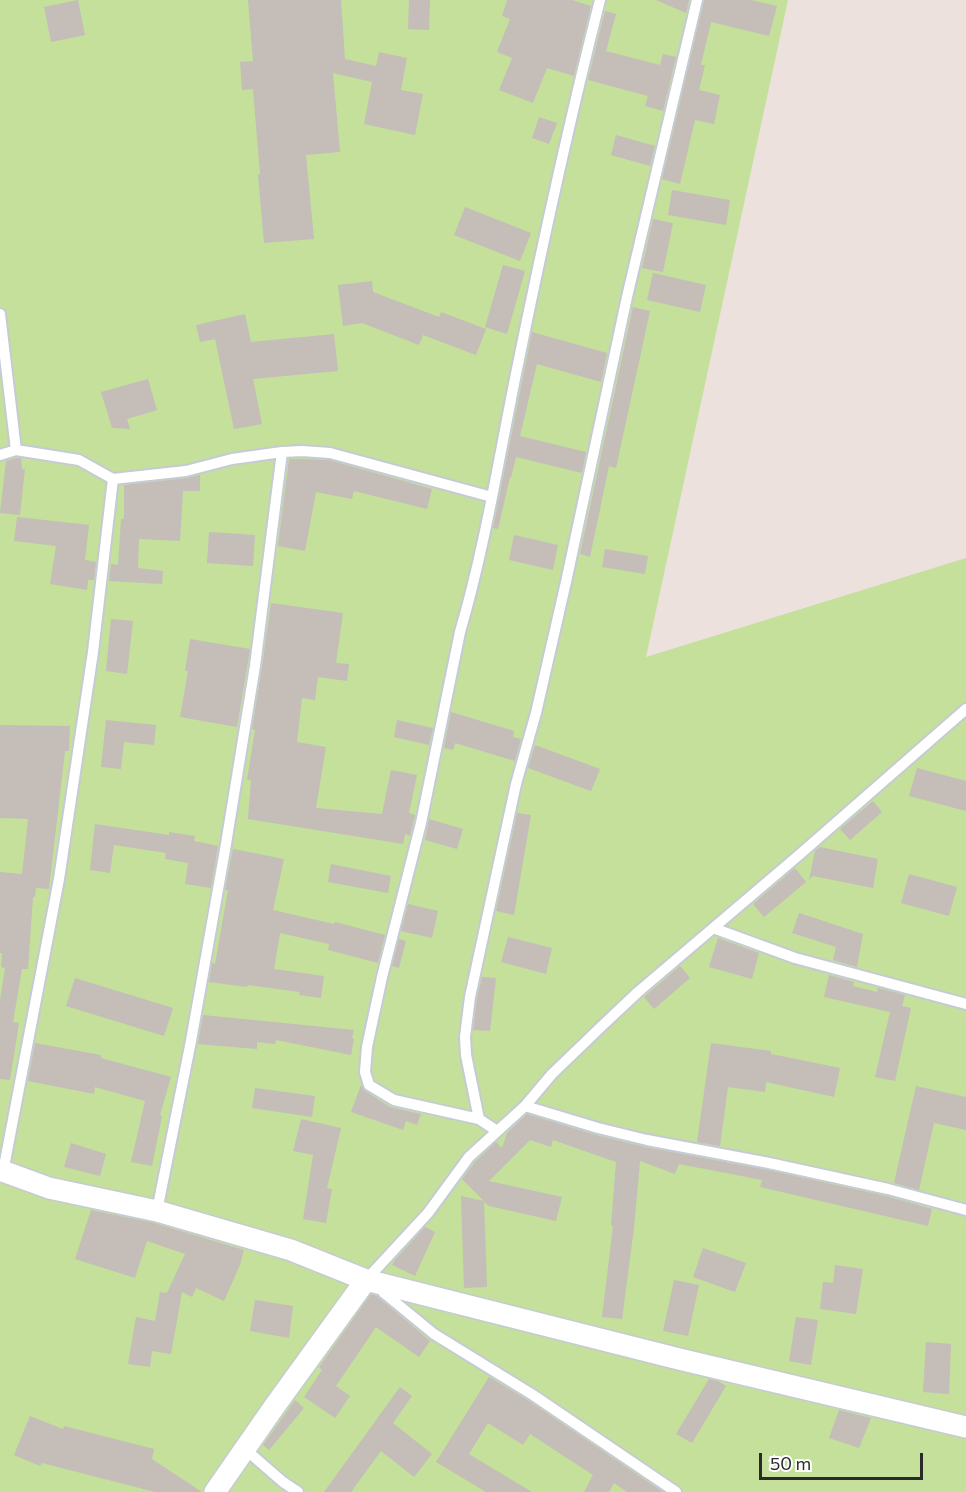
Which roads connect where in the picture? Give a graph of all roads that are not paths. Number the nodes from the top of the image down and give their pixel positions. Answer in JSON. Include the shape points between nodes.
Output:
{"nodes":[{"id":1,"x":600,"y":0,"type":"edge"},
{"id":2,"x":697,"y":0,"type":"edge"},
{"id":3,"x":0,"y":314,"type":"edge"},
{"id":4,"x":16,"y":450,"type":"junction"},
{"id":5,"x":282,"y":452,"type":"junction"},
{"id":6,"x":0,"y":455,"type":"edge"},
{"id":7,"x":113,"y":479,"type":"junction"},
{"id":8,"x":492,"y":497,"type":"junction"},
{"id":9,"x":966,"y":709,"type":"edge"},
{"id":10,"x":713,"y":928,"type":"junction"},
{"id":11,"x":966,"y":1004,"type":"edge"},
{"id":12,"x":525,"y":1106,"type":"junction"},
{"id":13,"x":479,"y":1119,"type":"junction"},
{"id":14,"x":497,"y":1131,"type":"junction"},
{"id":15,"x":2,"y":1171,"type":"edge"},
{"id":16,"x":966,"y":1210,"type":"edge"},
{"id":17,"x":157,"y":1211,"type":"junction"},
{"id":18,"x":372,"y":1282,"type":"junction"},
{"id":19,"x":966,"y":1427,"type":"edge"},
{"id":20,"x":245,"y":1449,"type":"junction"},
{"id":21,"x":215,"y":1492,"type":"edge"},
{"id":22,"x":298,"y":1492,"type":"edge"},
{"id":23,"x":676,"y":1492,"type":"edge"}],
"edges":[{"from":1,"to":8,"type":"lane"},
{"from":2,"to":13,"type":"lane","via":[[470,998],[466,1055]]},
{"from":3,"to":4,"type":"lane"},
{"from":4,"to":6,"type":"lane"},
{"from":4,"to":7,"type":"lane","via":[[79,460]]},
{"from":5,"to":7,"type":"lane","via":[[186,471]]},
{"from":5,"to":8,"type":"lane","via":[[330,453]]},
{"from":5,"to":17,"type":"lane","via":[[255,666],[225,850]]},
{"from":7,"to":15,"type":"lane","via":[[93,652],[59,879]]},
{"from":8,"to":13,"type":"lane","via":[[421,823],[382,977],[367,1047],[366,1072],[369,1084],[394,1100]]},
{"from":9,"to":10,"type":"lane"},
{"from":10,"to":11,"type":"lane","via":[[795,958]]},
{"from":10,"to":12,"type":"lane","via":[[612,1016]]},
{"from":12,"to":14,"type":"lane"},
{"from":12,"to":16,"type":"lane","via":[[647,1140],[780,1165]]},
{"from":13,"to":14,"type":"lane"},
{"from":14,"to":18,"type":"lane","via":[[469,1157]]},
{"from":15,"to":17,"type":"street","via":[[49,1188]]},
{"from":17,"to":18,"type":"street","via":[[291,1250]]},
{"from":18,"to":19,"type":"street"},
{"from":18,"to":20,"type":"street"},
{"from":18,"to":23,"type":"lane","via":[[434,1334],[533,1395]]},
{"from":20,"to":21,"type":"street"},
{"from":20,"to":22,"type":"lane"}]}
